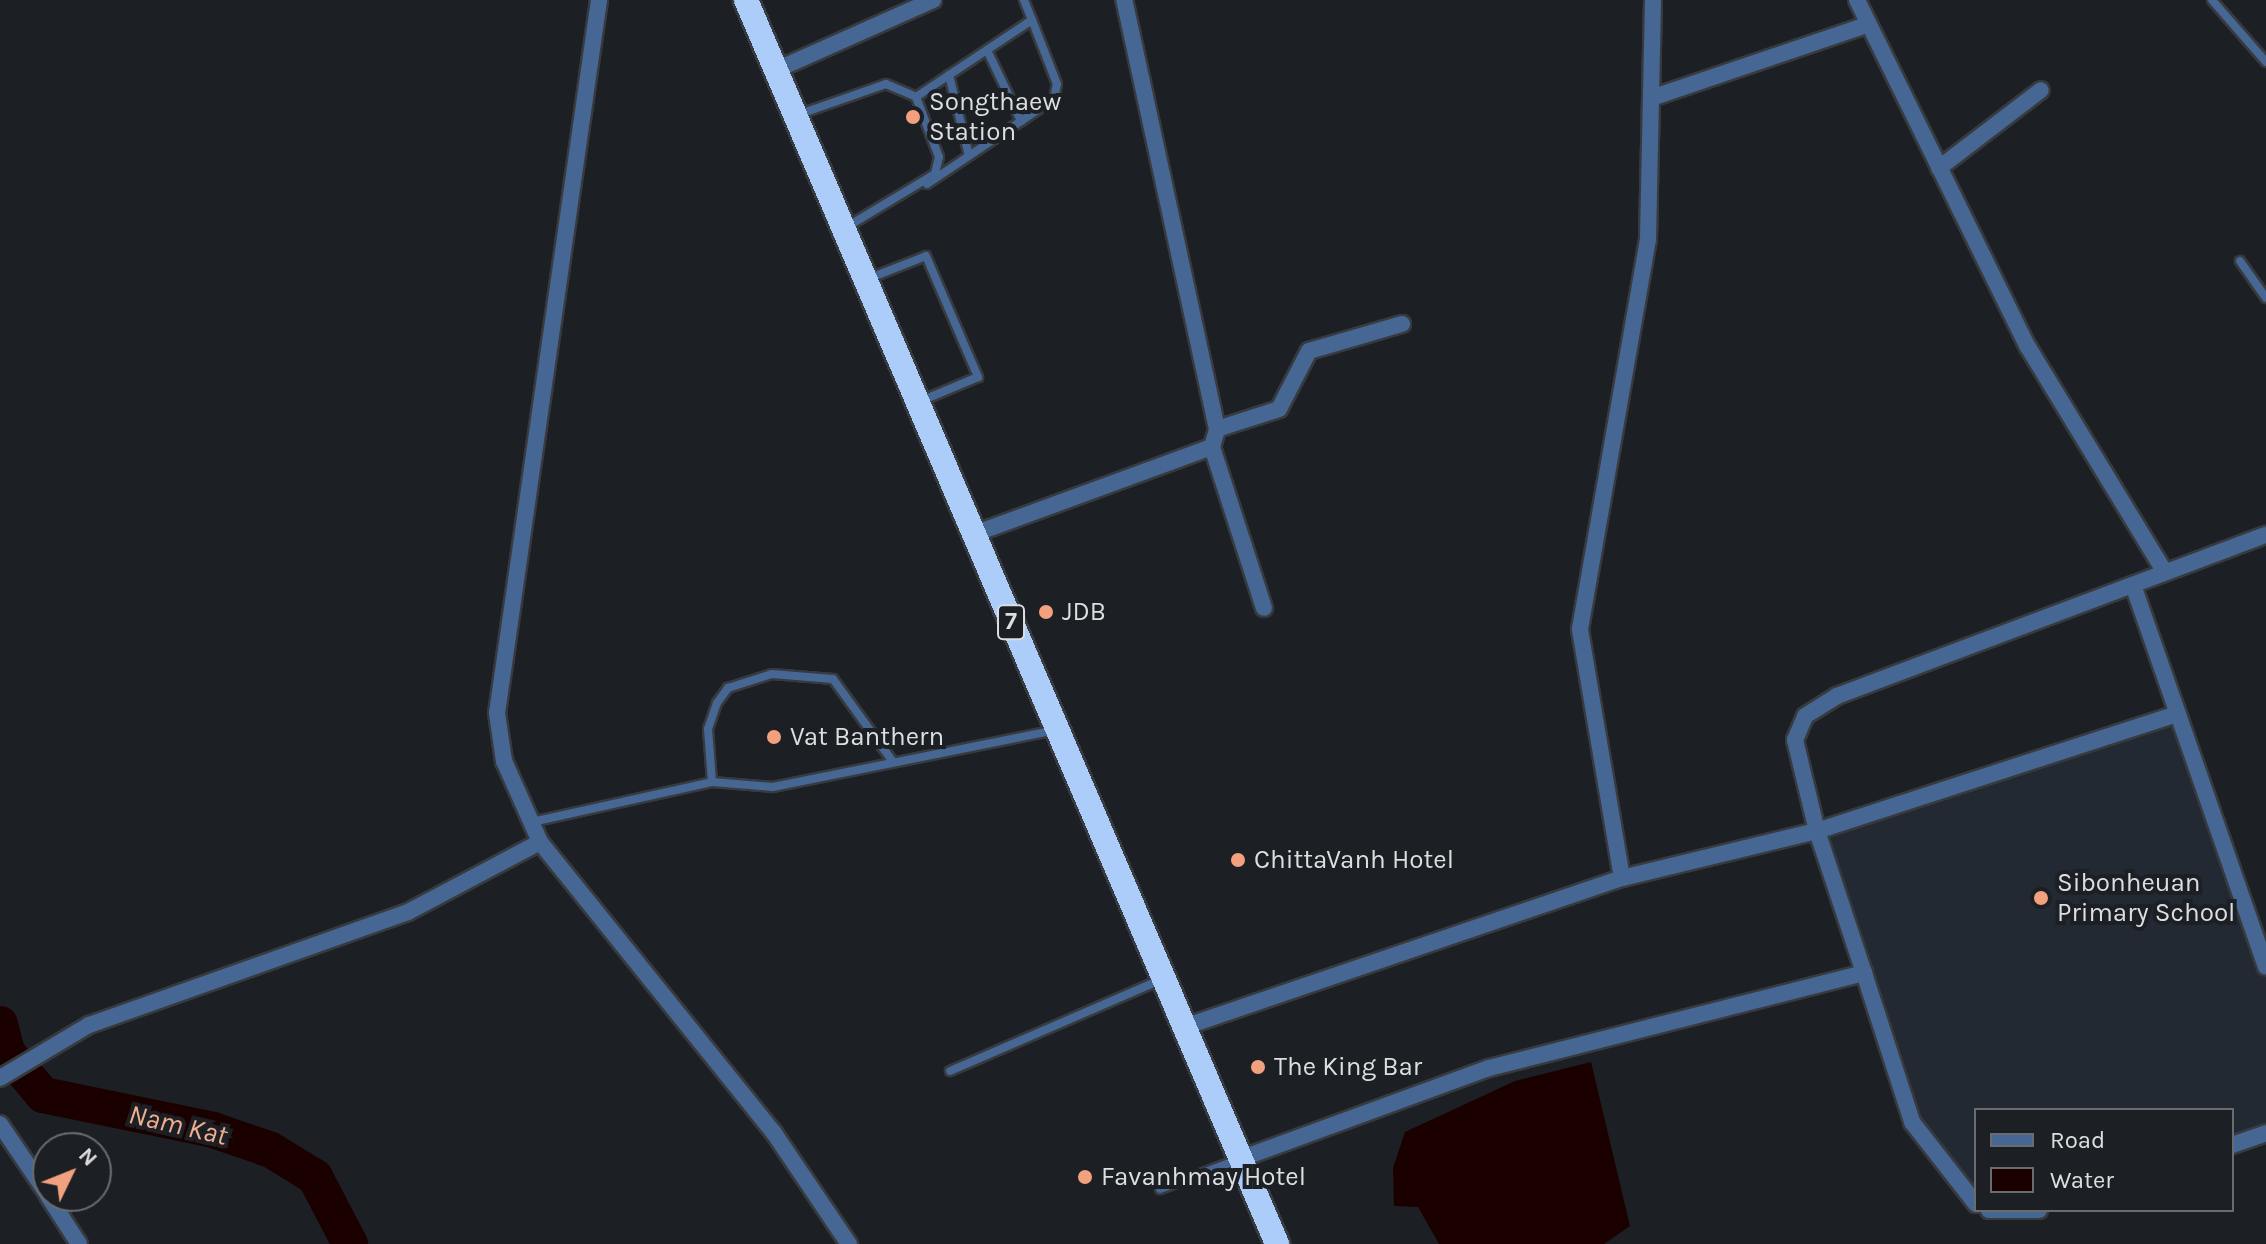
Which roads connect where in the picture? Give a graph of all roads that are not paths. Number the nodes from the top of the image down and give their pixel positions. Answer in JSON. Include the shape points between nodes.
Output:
{"nodes":[{"id":1,"x":599,"y":0,"type":"edge"},
{"id":2,"x":746,"y":0,"type":"edge"},
{"id":3,"x":933,"y":0,"type":"edge"},
{"id":4,"x":1024,"y":0,"type":"edge"},
{"id":5,"x":1124,"y":0,"type":"edge"},
{"id":6,"x":1653,"y":0,"type":"edge"},
{"id":7,"x":1857,"y":0,"type":"edge"},
{"id":8,"x":2212,"y":0,"type":"edge"},
{"id":9,"x":1032,"y":20,"type":"junction"},
{"id":10,"x":1867,"y":25,"type":"junction"},
{"id":11,"x":987,"y":50,"type":"junction"},
{"id":12,"x":2266,"y":62,"type":"edge"},
{"id":13,"x":776,"y":70,"type":"junction"},
{"id":14,"x":949,"y":75,"type":"junction"},
{"id":15,"x":2041,"y":90,"type":"dead end"},
{"id":16,"x":916,"y":97,"type":"junction"},
{"id":17,"x":1654,"y":97,"type":"junction"},
{"id":18,"x":795,"y":115,"type":"junction"},
{"id":19,"x":1021,"y":121,"type":"junction"},
{"id":20,"x":969,"y":156,"type":"junction"},
{"id":21,"x":1939,"y":168,"type":"junction"},
{"id":22,"x":927,"y":184,"type":"junction"},
{"id":23,"x":844,"y":229,"type":"junction"},
{"id":24,"x":2240,"y":261,"type":"dead end"},
{"id":25,"x":865,"y":280,"type":"junction"},
{"id":26,"x":2266,"y":298,"type":"edge"},
{"id":27,"x":1402,"y":324,"type":"dead end"},
{"id":28,"x":918,"y":402,"type":"junction"},
{"id":29,"x":1217,"y":429,"type":"junction"},
{"id":30,"x":1212,"y":447,"type":"junction"},
{"id":31,"x":974,"y":534,"type":"junction"},
{"id":32,"x":2266,"y":535,"type":"edge"},
{"id":33,"x":2165,"y":572,"type":"junction"},
{"id":34,"x":2133,"y":585,"type":"junction"},
{"id":35,"x":1264,"y":608,"type":"dead end"},
{"id":36,"x":2177,"y":714,"type":"junction"},
{"id":37,"x":1057,"y":730,"type":"junction"},
{"id":38,"x":893,"y":762,"type":"junction"},
{"id":39,"x":712,"y":782,"type":"junction"},
{"id":40,"x":532,"y":822,"type":"junction"},
{"id":41,"x":1817,"y":831,"type":"junction"},
{"id":42,"x":540,"y":842,"type":"junction"},
{"id":43,"x":1622,"y":878,"type":"junction"},
{"id":44,"x":2266,"y":966,"type":"edge"},
{"id":45,"x":1864,"y":973,"type":"junction"},
{"id":46,"x":1163,"y":979,"type":"junction"},
{"id":47,"x":1184,"y":1027,"type":"junction"},
{"id":48,"x":950,"y":1071,"type":"dead end"},
{"id":49,"x":4,"y":1075,"type":"edge"},
{"id":50,"x":0,"y":1124,"type":"edge"},
{"id":51,"x":2266,"y":1133,"type":"edge"},
{"id":52,"x":2234,"y":1144,"type":"edge"},
{"id":53,"x":1240,"y":1159,"type":"junction"},
{"id":54,"x":32,"y":1172,"type":"edge"},
{"id":55,"x":1160,"y":1189,"type":"dead end"},
{"id":56,"x":1974,"y":1201,"type":"edge"},
{"id":57,"x":58,"y":1212,"type":"edge"},
{"id":58,"x":79,"y":1244,"type":"edge"},
{"id":59,"x":849,"y":1244,"type":"edge"},
{"id":60,"x":1277,"y":1244,"type":"edge"}],
"edges":[{"from":1,"to":40,"type":"street","via":[[497,713],[504,761]]},
{"from":2,"to":13,"type":"highway","number":"7"},
{"from":3,"to":13,"type":"street"},
{"from":4,"to":9,"type":"lane"},
{"from":5,"to":29,"type":"street"},
{"from":6,"to":17,"type":"street"},
{"from":7,"to":10,"type":"street"},
{"from":8,"to":12,"type":"lane"},
{"from":9,"to":11,"type":"lane"},
{"from":9,"to":19,"type":"lane","via":[[1058,92]]},
{"from":10,"to":17,"type":"street"},
{"from":10,"to":21,"type":"street"},
{"from":11,"to":14,"type":"lane"},
{"from":11,"to":19,"type":"lane"},
{"from":13,"to":18,"type":"highway","number":"7"},
{"from":14,"to":16,"type":"lane"},
{"from":14,"to":20,"type":"lane"},
{"from":15,"to":21,"type":"street"},
{"from":16,"to":18,"type":"lane","via":[[886,84]]},
{"from":16,"to":22,"type":"lane","via":[[939,157]]},
{"from":17,"to":43,"type":"street","via":[[1648,239],[1580,629]]},
{"from":18,"to":23,"type":"highway","number":"7"},
{"from":19,"to":20,"type":"lane"},
{"from":20,"to":22,"type":"lane"},
{"from":21,"to":33,"type":"street","via":[[2028,347]]},
{"from":22,"to":23,"type":"lane"},
{"from":23,"to":25,"type":"highway","number":"7"},
{"from":24,"to":26,"type":"lane"},
{"from":25,"to":28,"type":"highway","number":"7"},
{"from":25,"to":28,"type":"lane","via":[[926,256],[978,377]]},
{"from":27,"to":29,"type":"street","via":[[1309,351],[1279,409]]},
{"from":28,"to":31,"type":"highway","number":"7"},
{"from":29,"to":30,"type":"street"},
{"from":30,"to":31,"type":"street"},
{"from":30,"to":35,"type":"street"},
{"from":31,"to":37,"type":"highway","number":"7"},
{"from":32,"to":33,"type":"street"},
{"from":33,"to":34,"type":"street"},
{"from":34,"to":36,"type":"street"},
{"from":34,"to":41,"type":"street","via":[[1837,696],[1805,716],[1795,740]]},
{"from":36,"to":41,"type":"street"},
{"from":36,"to":44,"type":"street"},
{"from":37,"to":38,"type":"lane"},
{"from":37,"to":46,"type":"highway","number":"7"},
{"from":38,"to":39,"type":"lane","via":[[773,787]]},
{"from":38,"to":39,"type":"lane","via":[[833,679],[772,674],[728,688],[717,703],[708,729]]},
{"from":39,"to":40,"type":"lane"},
{"from":40,"to":42,"type":"street"},
{"from":41,"to":43,"type":"street"},
{"from":41,"to":45,"type":"street"},
{"from":42,"to":49,"type":"street","via":[[408,912],[89,1025]]},
{"from":42,"to":59,"type":"street","via":[[774,1133]]},
{"from":43,"to":47,"type":"street"},
{"from":45,"to":53,"type":"street","via":[[1489,1068]]},
{"from":45,"to":56,"type":"street","via":[[1912,1122]]},
{"from":46,"to":47,"type":"highway","number":"7"},
{"from":46,"to":48,"type":"lane"},
{"from":47,"to":53,"type":"highway","number":"7"},
{"from":50,"to":54,"type":"street"},
{"from":51,"to":52,"type":"street"},
{"from":53,"to":55,"type":"lane"},
{"from":53,"to":60,"type":"highway","number":"7"},
{"from":57,"to":58,"type":"street"}]}
